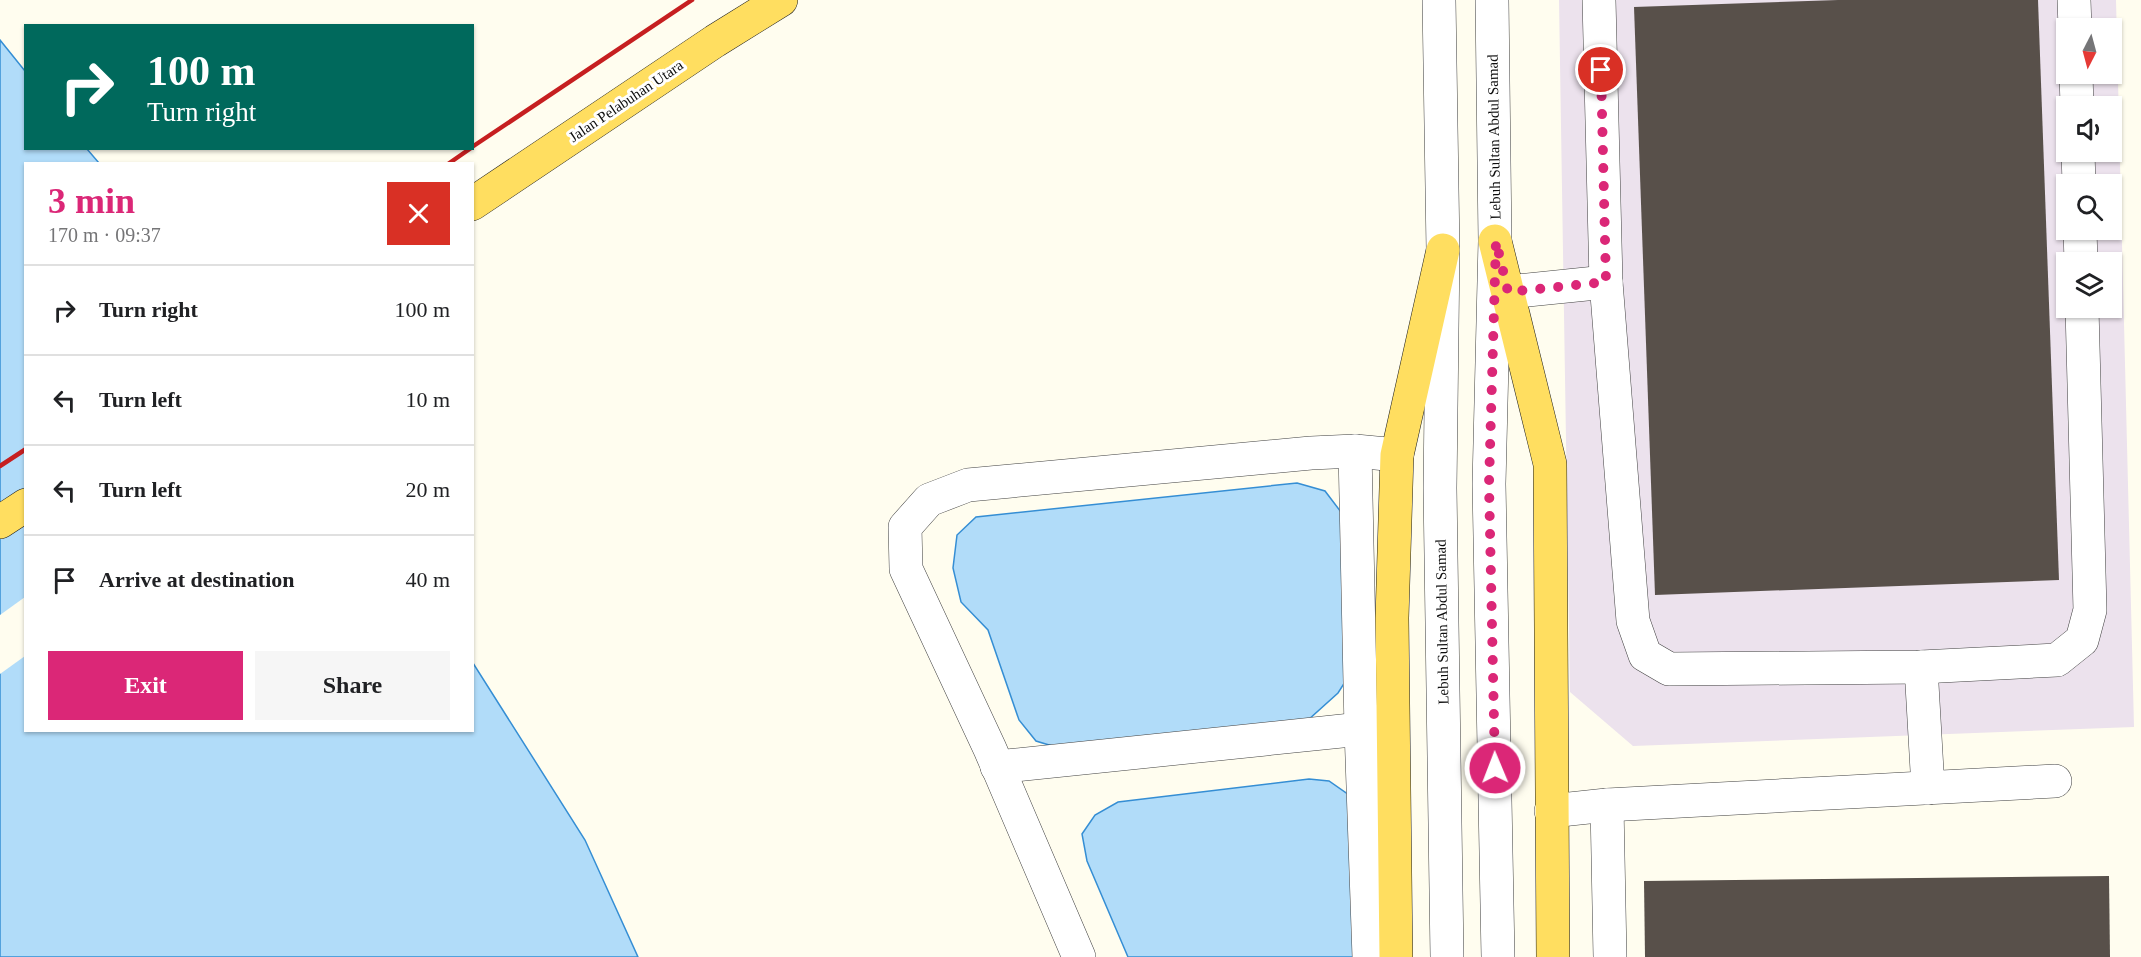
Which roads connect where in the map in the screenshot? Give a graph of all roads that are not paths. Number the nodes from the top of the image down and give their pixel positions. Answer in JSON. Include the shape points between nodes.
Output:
{"nodes":[{"id":1,"x":781,"y":0,"type":"edge"},
{"id":2,"x":1439,"y":0,"type":"edge"},
{"id":3,"x":1492,"y":0,"type":"edge"},
{"id":4,"x":1599,"y":0,"type":"edge"},
{"id":5,"x":2074,"y":0,"type":"edge"},
{"id":6,"x":2075,"y":18,"type":"edge"},
{"id":7,"x":474,"y":203,"type":"edge"},
{"id":8,"x":1496,"y":241,"type":"junction"},
{"id":9,"x":1443,"y":250,"type":"junction"},
{"id":10,"x":1606,"y":282,"type":"junction"},
{"id":11,"x":1508,"y":292,"type":"junction"},
{"id":12,"x":2082,"y":318,"type":"edge"},
{"id":13,"x":1355,"y":451,"type":"junction"},
{"id":14,"x":1397,"y":455,"type":"junction"},
{"id":15,"x":24,"y":506,"type":"edge"},
{"id":16,"x":0,"y":522,"type":"edge"},
{"id":17,"x":1921,"y":667,"type":"junction"},
{"id":18,"x":1361,"y":729,"type":"junction"},
{"id":19,"x":997,"y":767,"type":"junction"},
{"id":20,"x":2055,"y":781,"type":"dead end"},
{"id":21,"x":1928,"y":788,"type":"junction"},
{"id":22,"x":1607,"y":805,"type":"junction"},
{"id":23,"x":1551,"y":811,"type":"junction"},
{"id":24,"x":1079,"y":957,"type":"edge"},
{"id":25,"x":1369,"y":957,"type":"edge"},
{"id":26,"x":1396,"y":957,"type":"edge"},
{"id":27,"x":1447,"y":957,"type":"edge"},
{"id":28,"x":1498,"y":957,"type":"edge"},
{"id":29,"x":1552,"y":957,"type":"edge"},
{"id":30,"x":1610,"y":957,"type":"edge"}],
"edges":[{"from":1,"to":7,"type":"main road","name":"Jalan Pelabuhan Utara"},
{"from":2,"to":9,"type":"street","name":"Lebuh Sultan Abdul Samad"},
{"from":3,"to":8,"type":"street","name":"Lebuh Sultan Abdul Samad"},
{"from":4,"to":10,"type":"street"},
{"from":5,"to":6,"type":"street"},
{"from":8,"to":11,"type":"main road"},
{"from":8,"to":28,"type":"street","name":"Lebuh Sultan Abdul Samad","via":[[1489,484]]},
{"from":9,"to":14,"type":"main road"},
{"from":9,"to":27,"type":"street","name":"Lebuh Sultan Abdul Samad","via":[[1440,488]]},
{"from":10,"to":11,"type":"street"},
{"from":10,"to":17,"type":"street","via":[[1633,621],[1645,655],[1669,669]]},
{"from":11,"to":23,"type":"main road","via":[[1550,464]]},
{"from":12,"to":17,"type":"street","via":[[2090,609],[2082,640],[2057,660]]},
{"from":13,"to":14,"type":"street"},
{"from":13,"to":18,"type":"street"},
{"from":13,"to":19,"type":"street","via":[[969,485],[929,500],[905,527],[906,569]]},
{"from":14,"to":26,"type":"main road","via":[[1392,618]]},
{"from":15,"to":16,"type":"main road"},
{"from":17,"to":21,"type":"street"},
{"from":18,"to":19,"type":"street"},
{"from":18,"to":25,"type":"street"},
{"from":19,"to":24,"type":"street"},
{"from":20,"to":21,"type":"street"},
{"from":21,"to":22,"type":"street"},
{"from":22,"to":23,"type":"street"},
{"from":22,"to":30,"type":"street"},
{"from":23,"to":29,"type":"main road"}]}
